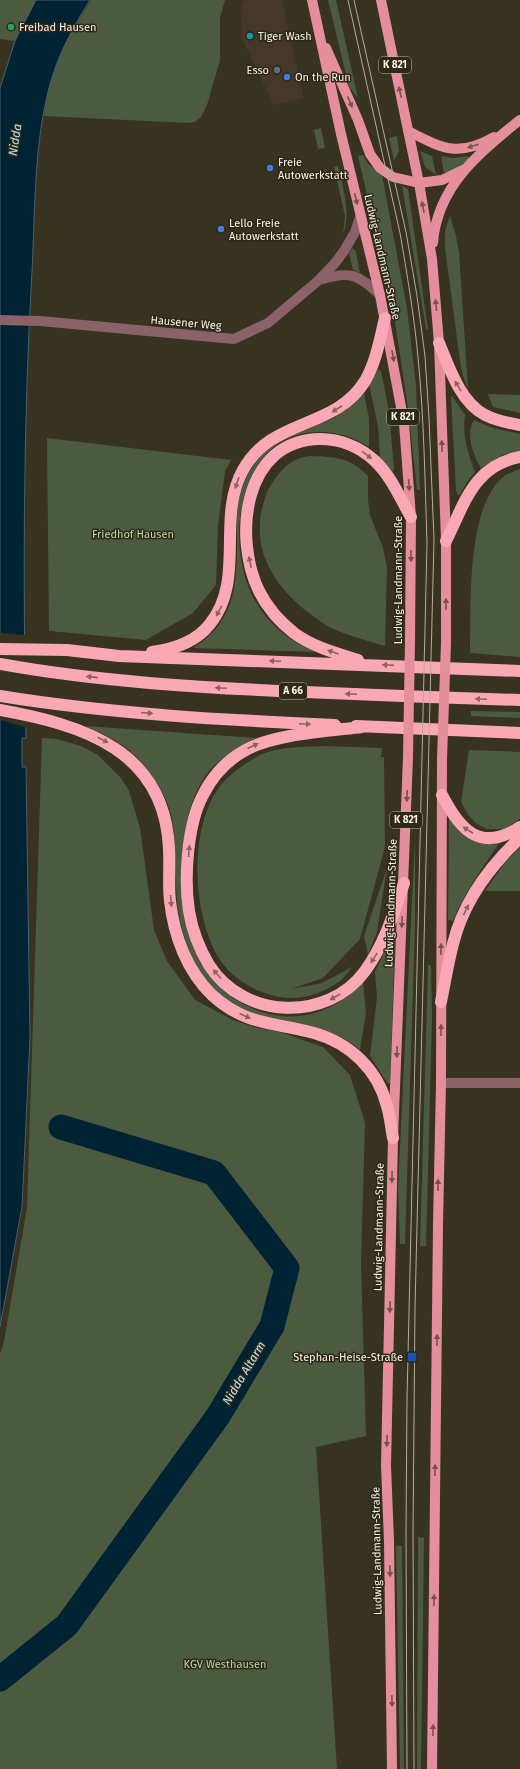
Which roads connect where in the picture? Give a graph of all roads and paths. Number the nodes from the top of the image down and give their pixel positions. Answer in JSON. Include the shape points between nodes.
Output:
{"nodes":[{"id":1,"x":312,"y":0,"type":"edge"},
{"id":2,"x":381,"y":0,"type":"edge"},
{"id":3,"x":318,"y":28,"type":"junction"},
{"id":4,"x":520,"y":120,"type":"edge"},
{"id":5,"x":508,"y":129,"type":"junction"},
{"id":6,"x":408,"y":131,"type":"junction"},
{"id":7,"x":465,"y":169,"type":"junction"},
{"id":8,"x":419,"y":183,"type":"junction"},
{"id":9,"x":360,"y":217,"type":"junction"},
{"id":10,"x":432,"y":259,"type":"junction"},
{"id":11,"x":319,"y":280,"type":"junction"},
{"id":12,"x":380,"y":295,"type":"junction"},
{"id":13,"x":384,"y":318,"type":"junction"},
{"id":14,"x":0,"y":320,"type":"edge"},
{"id":15,"x":439,"y":343,"type":"junction"},
{"id":16,"x":520,"y":425,"type":"edge"},
{"id":17,"x":520,"y":457,"type":"edge"},
{"id":18,"x":411,"y":517,"type":"junction"},
{"id":19,"x":446,"y":541,"type":"junction"},
{"id":20,"x":0,"y":649,"type":"edge"},
{"id":21,"x":119,"y":656,"type":"junction"},
{"id":22,"x":0,"y":664,"type":"edge"},
{"id":23,"x":370,"y":665,"type":"junction"},
{"id":24,"x":520,"y":667,"type":"edge"},
{"id":25,"x":497,"y":670,"type":"junction"},
{"id":26,"x":520,"y":671,"type":"edge"},
{"id":27,"x":0,"y":696,"type":"edge"},
{"id":28,"x":520,"y":700,"type":"edge"},
{"id":29,"x":0,"y":710,"type":"edge"},
{"id":30,"x":362,"y":727,"type":"junction"},
{"id":31,"x":520,"y":733,"type":"edge"},
{"id":32,"x":442,"y":795,"type":"junction"},
{"id":33,"x":520,"y":827,"type":"edge"},
{"id":34,"x":520,"y":838,"type":"edge"},
{"id":35,"x":404,"y":883,"type":"junction"},
{"id":36,"x":441,"y":1002,"type":"junction"},
{"id":37,"x":441,"y":1083,"type":"junction"},
{"id":38,"x":520,"y":1083,"type":"edge"},
{"id":39,"x":393,"y":1138,"type":"junction"},
{"id":40,"x":392,"y":1769,"type":"edge"},
{"id":41,"x":432,"y":1769,"type":"edge"}],
"edges":[{"from":1,"to":3,"type":"main road","name":"Ludwig-Landmann-Straße","number":"K 821"},
{"from":6,"to":2,"type":"main road","number":"K 821","one_way":true},
{"from":3,"to":8,"type":"main road","one_way":true,"via":[[370,154],[386,173]]},
{"from":3,"to":9,"type":"main road","name":"Ludwig-Landmann-Straße","number":"K 821","one_way":true},
{"from":4,"to":5,"type":"main road"},
{"from":5,"to":6,"type":"main road","one_way":true,"via":[[484,143],[452,149]]},
{"from":5,"to":7,"type":"main road"},
{"from":6,"to":8,"type":"main road","number":"K 821"},
{"from":7,"to":8,"type":"main road","via":[[442,180]]},
{"from":7,"to":10,"type":"main road","via":[[439,210]]},
{"from":10,"to":8,"type":"main road","number":"K 821","one_way":true},
{"from":9,"to":11,"type":"street","name":"Hausener Weg","via":[[344,251]]},
{"from":9,"to":12,"type":"main road","name":"Ludwig-Landmann-Straße","number":"K 821"},
{"from":15,"to":10,"type":"main road","number":"K 821","one_way":true},
{"from":11,"to":12,"type":"street","name":"Hausener Weg","via":[[348,274],[361,279]]},
{"from":11,"to":14,"type":"street","name":"Hausener Weg","via":[[268,323],[234,339],[32,320]]},
{"from":12,"to":13,"type":"main road","name":"Ludwig-Landmann-Straße","number":"K 821"},
{"from":13,"to":18,"type":"main road","name":"Ludwig-Landmann-Straße","number":"K 821","one_way":true,"via":[[404,424]]},
{"from":13,"to":21,"type":"highway","one_way":true,"via":[[372,367],[352,398],[332,412],[270,440],[254,453],[242,470],[230,515],[227,587],[222,607],[208,626],[190,641],[175,648]]},
{"from":16,"to":15,"type":"highway","one_way":true,"via":[[484,415],[470,403],[454,378]]},
{"from":19,"to":15,"type":"main road","number":"K 821","one_way":true},
{"from":17,"to":19,"type":"highway","via":[[508,459],[492,467],[481,477],[472,489]]},
{"from":23,"to":18,"type":"highway","one_way":true,"via":[[309,642],[294,633],[268,607],[253,577],[247,546],[247,515],[252,487],[265,466],[286,448],[302,441],[337,440],[360,450],[375,461],[390,480]]},
{"from":18,"to":35,"type":"main road","name":"Ludwig-Landmann-Straße","number":"K 821","one_way":true,"bridge":true},
{"from":32,"to":19,"type":"main road","number":"K 821","one_way":true,"bridge":true},
{"from":20,"to":21,"type":"highway","via":[[67,650]]},
{"from":23,"to":21,"type":"highway","one_way":true},
{"from":28,"to":22,"type":"highway","number":"A 66","one_way":true,"via":[[222,688],[67,674]]},
{"from":25,"to":23,"type":"highway","one_way":true},
{"from":24,"to":25,"type":"highway"},
{"from":25,"to":26,"type":"highway"},
{"from":27,"to":30,"type":"highway","one_way":true,"via":[[218,719]]},
{"from":29,"to":39,"type":"highway","one_way":true,"via":[[32,716],[90,733],[123,753],[136,765],[149,781],[164,814],[168,831],[172,916],[181,948],[198,979],[226,1006],[250,1019],[315,1033],[352,1052],[363,1061],[380,1088],[387,1106]]},
{"from":30,"to":31,"type":"highway"},
{"from":35,"to":30,"type":"highway","one_way":true,"via":[[379,950],[365,972],[344,992],[329,1001],[310,1006],[287,1009],[268,1006],[245,997],[226,984],[210,966],[189,912],[187,884],[190,838],[202,796],[215,775],[229,761],[260,743]]},
{"from":33,"to":32,"type":"highway","one_way":true,"via":[[505,836],[494,838],[476,835],[459,824]]},
{"from":36,"to":32,"type":"main road","number":"K 821","one_way":true},
{"from":36,"to":34,"type":"highway","one_way":true,"via":[[453,944],[466,909],[486,876]]},
{"from":35,"to":39,"type":"main road","name":"Ludwig-Landmann-Straße","number":"K 821","one_way":true},
{"from":37,"to":36,"type":"main road","number":"K 821","one_way":true},
{"from":37,"to":38,"type":"street"},
{"from":41,"to":37,"type":"main road","number":"K 821","one_way":true},
{"from":39,"to":40,"type":"main road","name":"Ludwig-Landmann-Straße","number":"K 821","one_way":true,"via":[[386,1466]]}]}
